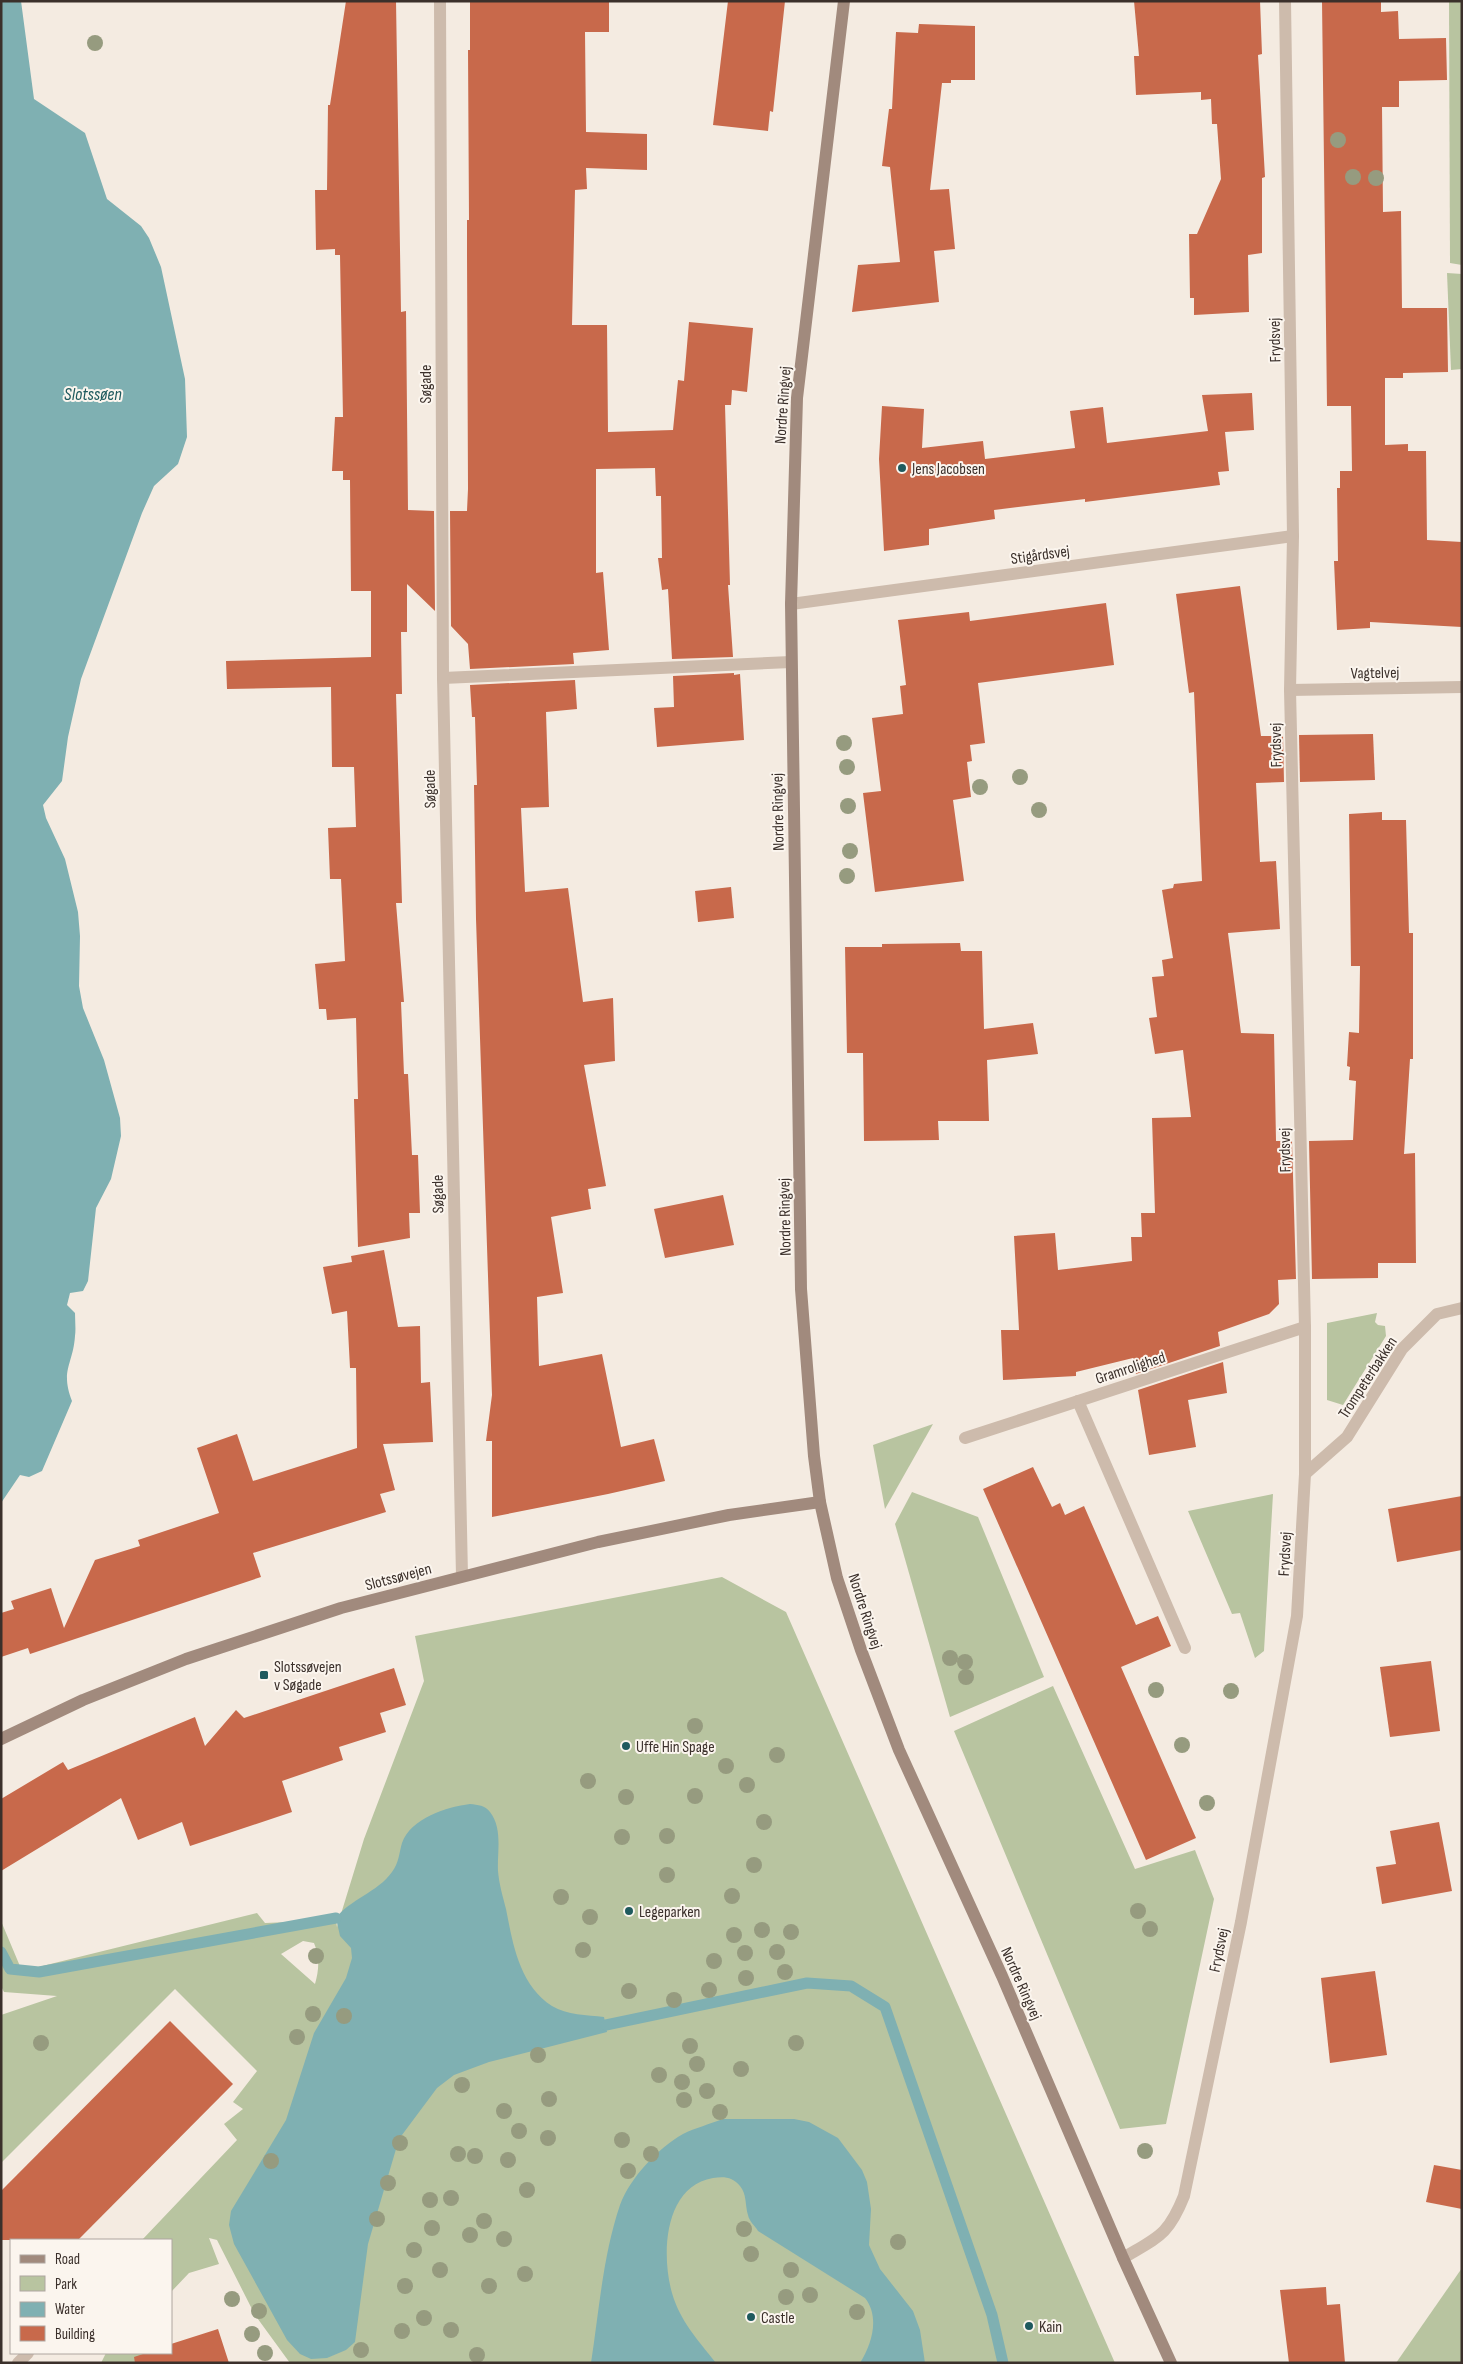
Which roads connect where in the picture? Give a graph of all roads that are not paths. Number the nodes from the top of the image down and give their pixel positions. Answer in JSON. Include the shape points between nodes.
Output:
{"nodes":[{"id":1,"x":440,"y":1,"type":"edge"},
{"id":2,"x":844,"y":1,"type":"edge"},
{"id":3,"x":1285,"y":1,"type":"edge"},
{"id":4,"x":1293,"y":536,"type":"junction"},
{"id":5,"x":791,"y":604,"type":"junction"},
{"id":6,"x":791,"y":662,"type":"junction"},
{"id":7,"x":443,"y":678,"type":"junction"},
{"id":8,"x":1462,"y":686,"type":"edge"},
{"id":9,"x":1290,"y":690,"type":"junction"},
{"id":10,"x":1462,"y":1308,"type":"edge"},
{"id":11,"x":1305,"y":1327,"type":"junction"},
{"id":12,"x":1078,"y":1401,"type":"junction"},
{"id":13,"x":965,"y":1438,"type":"dead end"},
{"id":14,"x":1305,"y":1474,"type":"junction"},
{"id":15,"x":820,"y":1502,"type":"junction"},
{"id":16,"x":462,"y":1576,"type":"junction"},
{"id":17,"x":1185,"y":1648,"type":"dead end"},
{"id":18,"x":1,"y":1739,"type":"edge"},
{"id":19,"x":1123,"y":2258,"type":"junction"},
{"id":20,"x":27,"y":2354,"type":"edge"},
{"id":21,"x":18,"y":2363,"type":"edge"},
{"id":22,"x":1171,"y":2363,"type":"edge"}],
"edges":[{"from":1,"to":7,"type":"street","name":"Søgade"},
{"from":2,"to":5,"type":"main road","name":"Nordre Ringvej","via":[[797,398]]},
{"from":3,"to":4,"type":"street","name":"Frydsvej"},
{"from":4,"to":5,"type":"street","name":"Stigårdsvej"},
{"from":4,"to":9,"type":"street","name":"Frydsvej"},
{"from":5,"to":6,"type":"main road","name":"Nordre Ringvej"},
{"from":6,"to":7,"type":"street"},
{"from":6,"to":15,"type":"main road","name":"Nordre Ringvej","via":[[801,1289]]},
{"from":7,"to":16,"type":"street","name":"Søgade"},
{"from":8,"to":9,"type":"street","name":"Vagtelvej"},
{"from":9,"to":11,"type":"street","name":"Frydsvej"},
{"from":10,"to":14,"type":"street","name":"Trompeterbakken","via":[[1437,1314],[1402,1349],[1347,1437]]},
{"from":11,"to":12,"type":"street","name":"Gramrolighed"},
{"from":11,"to":14,"type":"street","name":"Frydsvej"},
{"from":12,"to":13,"type":"street","name":"Gramrolighed"},
{"from":12,"to":17,"type":"street"},
{"from":14,"to":19,"type":"street","name":"Frydsvej","via":[[1297,1616],[1241,1922],[1184,2196],[1164,2233]]},
{"from":15,"to":16,"type":"main road","name":"Slotssøvejen","via":[[729,1515],[617,1538]]},
{"from":15,"to":19,"type":"main road","name":"Nordre Ringvej","via":[[837,1578],[899,1750],[1002,1976]]},
{"from":16,"to":18,"type":"main road","name":"Slotssøvejen","via":[[341,1608],[186,1659],[83,1700]]},
{"from":19,"to":22,"type":"main road","name":"Nordre Ringvej"},
{"from":20,"to":21,"type":"street"}]}
